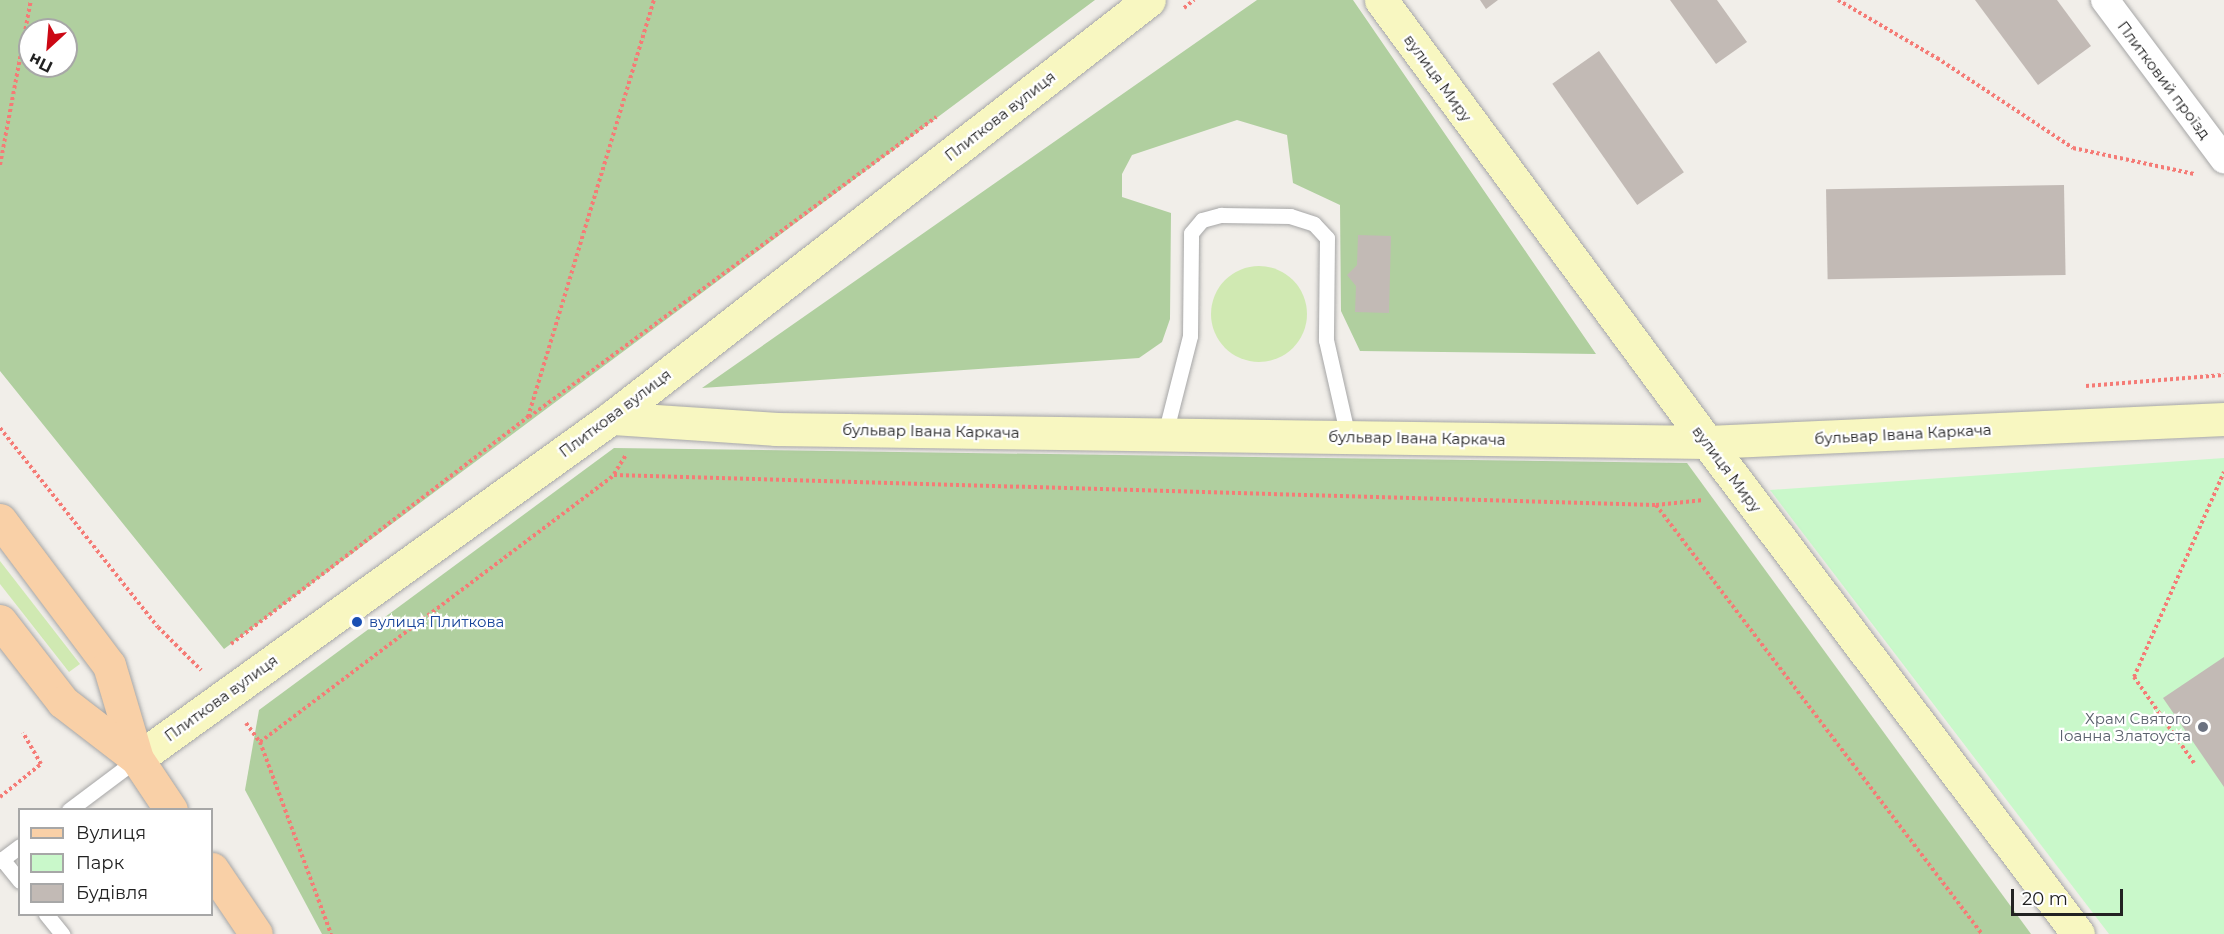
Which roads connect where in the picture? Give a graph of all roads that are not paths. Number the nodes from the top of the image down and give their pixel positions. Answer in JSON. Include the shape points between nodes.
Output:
{"nodes":[{"id":1,"x":1149,"y":0,"type":"edge"},
{"id":2,"x":1381,"y":0,"type":"edge"},
{"id":3,"x":2105,"y":0,"type":"edge"},
{"id":4,"x":2215,"y":168,"type":"edge"},
{"id":5,"x":610,"y":418,"type":"junction"},
{"id":6,"x":2224,"y":419,"type":"edge"},
{"id":7,"x":1165,"y":434,"type":"junction"},
{"id":8,"x":1348,"y":437,"type":"junction"},
{"id":9,"x":1707,"y":442,"type":"junction"},
{"id":10,"x":0,"y":520,"type":"edge"},
{"id":11,"x":0,"y":621,"type":"edge"},
{"id":12,"x":137,"y":759,"type":"junction"},
{"id":13,"x":72,"y":808,"type":"edge"},
{"id":14,"x":170,"y":808,"type":"edge"},
{"id":15,"x":18,"y":847,"type":"edge"},
{"id":16,"x":1,"y":860,"type":"edge"},
{"id":17,"x":213,"y":870,"type":"edge"},
{"id":18,"x":18,"y":879,"type":"edge"},
{"id":19,"x":47,"y":916,"type":"edge"},
{"id":20,"x":62,"y":934,"type":"edge"},
{"id":21,"x":256,"y":934,"type":"edge"},
{"id":22,"x":2078,"y":934,"type":"edge"}],
"edges":[{"from":1,"to":5,"type":"street","name":"Плиткова вулиця"},
{"from":2,"to":9,"type":"street","name":"вулиця Миру"},
{"from":3,"to":4,"type":"street","name":"Плитковий проїзд"},
{"from":5,"to":7,"type":"street","name":"бульвар Івана Каркача","via":[[776,429]]},
{"from":5,"to":12,"type":"street","name":"Плиткова вулиця"},
{"from":6,"to":9,"type":"street","name":"бульвар Івана Каркача"},
{"from":7,"to":8,"type":"street","name":"бульвар Івана Каркача"},
{"from":7,"to":8,"type":"lane","via":[[1190,336],[1191,234],[1202,220],[1232,215],[1290,216],[1314,224],[1327,238],[1326,340]]},
{"from":8,"to":9,"type":"street","name":"бульвар Івана Каркача"},
{"from":9,"to":22,"type":"street","name":"вулиця Миру"},
{"from":10,"to":12,"type":"main road","via":[[109,665]]},
{"from":11,"to":12,"type":"main road","via":[[63,702]]},
{"from":12,"to":13,"type":"lane","name":"Плиткова вулиця"},
{"from":12,"to":14,"type":"main road"},
{"from":15,"to":16,"type":"lane"},
{"from":16,"to":18,"type":"lane"},
{"from":17,"to":21,"type":"main road"},
{"from":19,"to":20,"type":"lane"}]}
